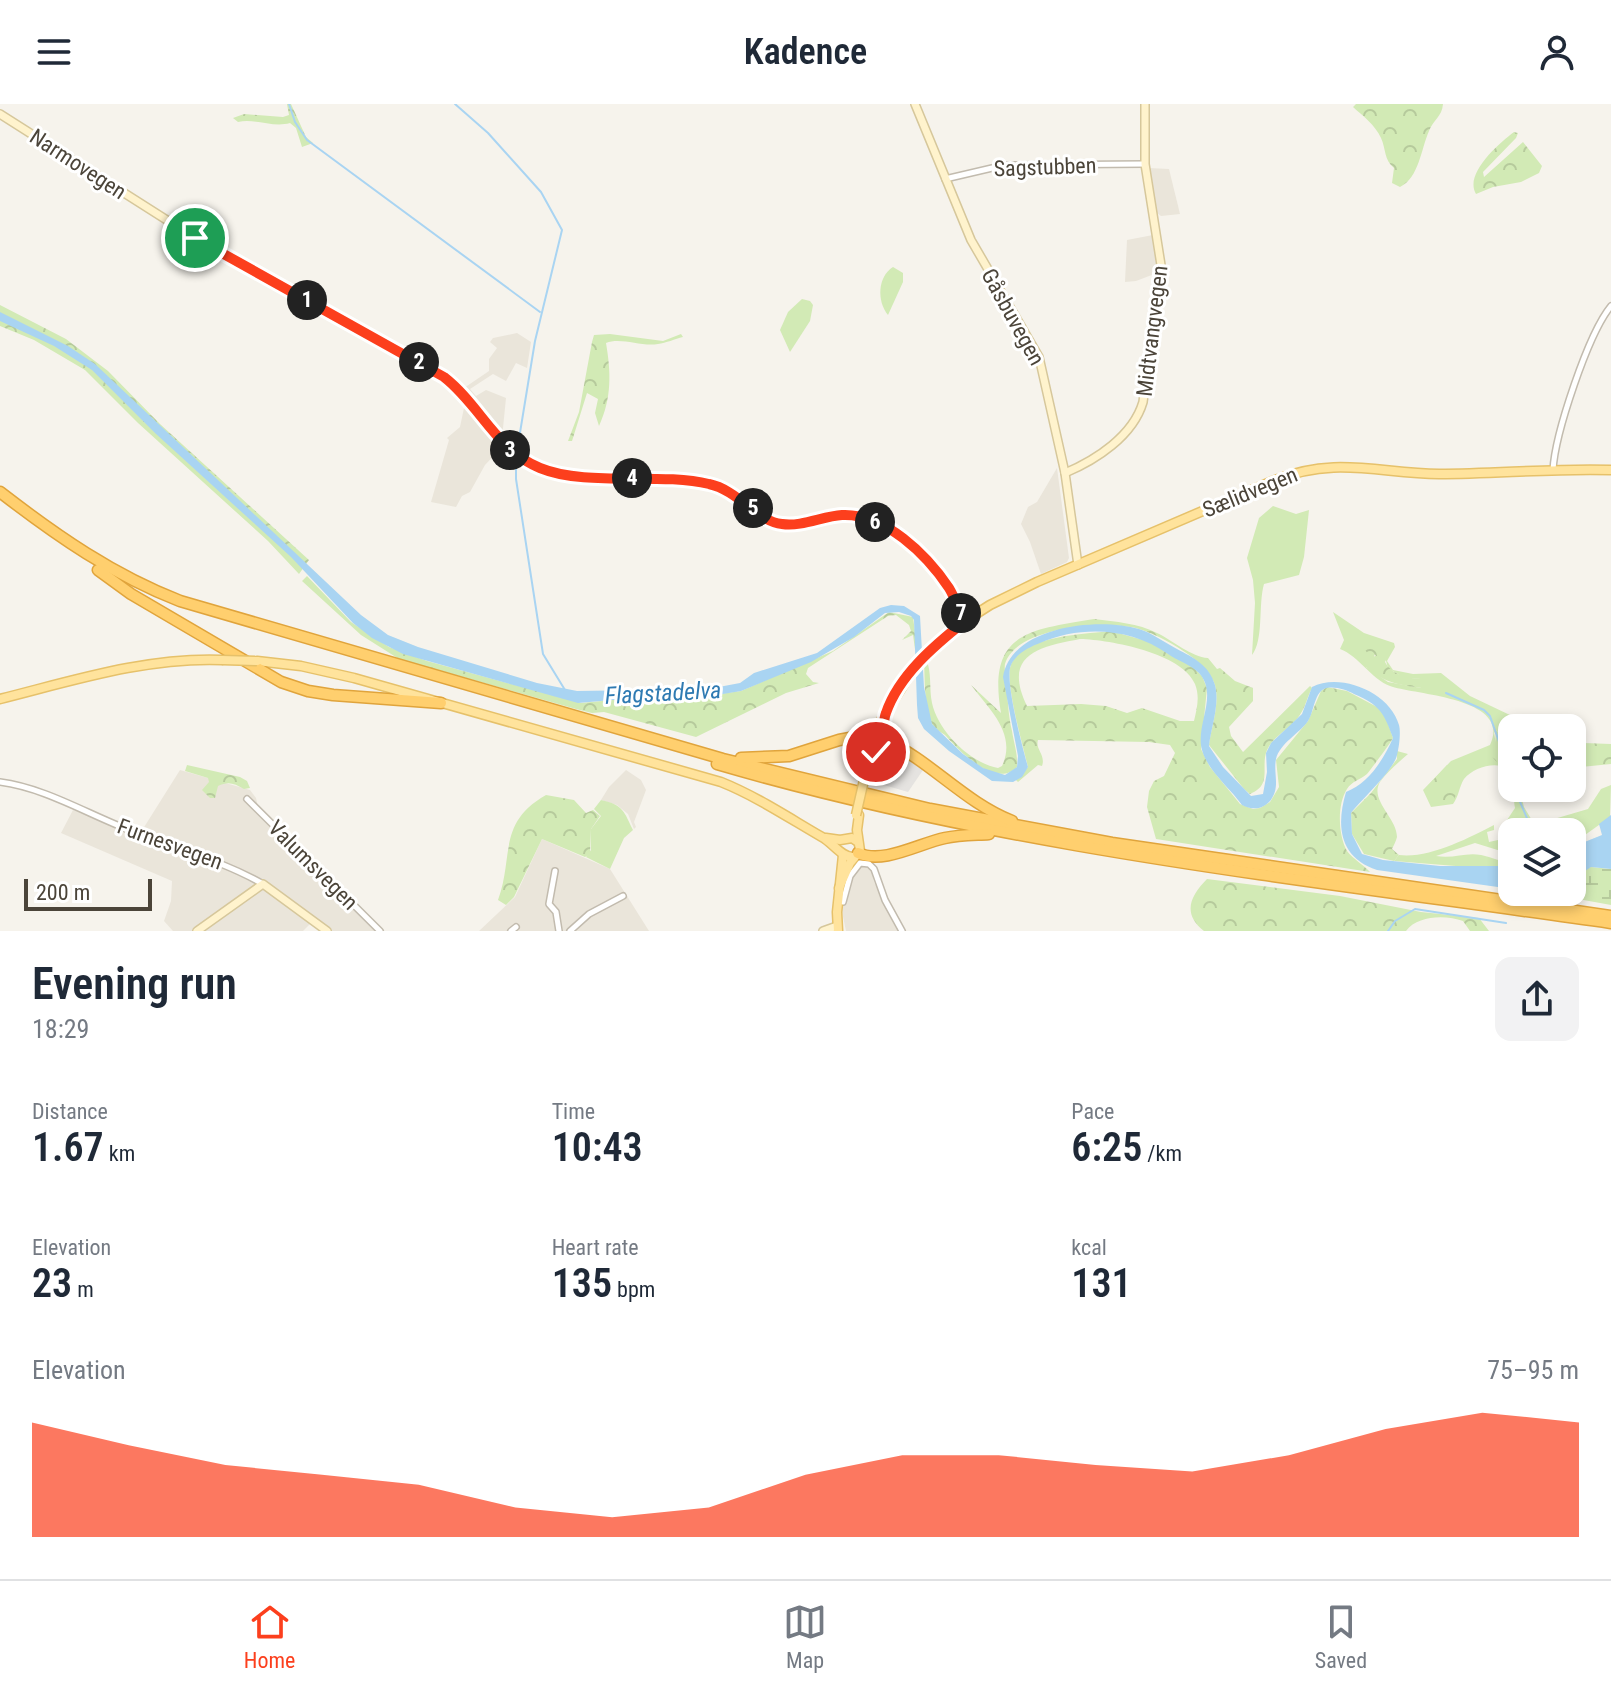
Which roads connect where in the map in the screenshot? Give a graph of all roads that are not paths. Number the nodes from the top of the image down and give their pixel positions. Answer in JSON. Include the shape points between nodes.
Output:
{"nodes":[{"id":1,"x":915,"y":104,"type":"edge"},
{"id":2,"x":1145,"y":104,"type":"edge"},
{"id":3,"x":0,"y":114,"type":"edge"},
{"id":4,"x":1145,"y":164,"type":"junction"},
{"id":5,"x":945,"y":179,"type":"junction"},
{"id":6,"x":1611,"y":306,"type":"edge"},
{"id":7,"x":1611,"y":470,"type":"edge"},
{"id":8,"x":1553,"y":471,"type":"junction"},
{"id":9,"x":1065,"y":473,"type":"junction"},
{"id":10,"x":0,"y":492,"type":"edge"},
{"id":11,"x":0,"y":500,"type":"edge"},
{"id":12,"x":1081,"y":564,"type":"junction"},
{"id":13,"x":98,"y":570,"type":"junction"},
{"id":14,"x":968,"y":618,"type":"junction"},
{"id":15,"x":0,"y":699,"type":"edge"},
{"id":16,"x":441,"y":703,"type":"junction"},
{"id":17,"x":885,"y":714,"type":"junction"},
{"id":18,"x":861,"y":735,"type":"junction"},
{"id":19,"x":884,"y":738,"type":"junction"},
{"id":20,"x":868,"y":750,"type":"junction"},
{"id":21,"x":878,"y":752,"type":"junction"},
{"id":22,"x":723,"y":759,"type":"junction"},
{"id":23,"x":865,"y":781,"type":"junction"},
{"id":24,"x":0,"y":782,"type":"edge"},
{"id":25,"x":247,"y":799,"type":"dead end"},
{"id":26,"x":857,"y":815,"type":"junction"},
{"id":27,"x":1033,"y":830,"type":"junction"},
{"id":28,"x":998,"y":832,"type":"junction"},
{"id":29,"x":823,"y":837,"type":"junction"},
{"id":30,"x":846,"y":839,"type":"junction"},
{"id":31,"x":857,"y":851,"type":"junction"},
{"id":32,"x":842,"y":852,"type":"junction"},
{"id":33,"x":555,"y":871,"type":"dead end"},
{"id":34,"x":263,"y":884,"type":"junction"},
{"id":35,"x":839,"y":888,"type":"junction"},
{"id":36,"x":623,"y":896,"type":"dead end"},
{"id":37,"x":843,"y":902,"type":"dead end"},
{"id":38,"x":1611,"y":916,"type":"edge"},
{"id":39,"x":1611,"y":923,"type":"edge"},
{"id":40,"x":838,"y":928,"type":"edge"},
{"id":41,"x":197,"y":931,"type":"edge"},
{"id":42,"x":327,"y":931,"type":"edge"},
{"id":43,"x":380,"y":931,"type":"edge"},
{"id":44,"x":559,"y":931,"type":"edge"},
{"id":45,"x":570,"y":931,"type":"edge"},
{"id":46,"x":823,"y":931,"type":"edge"},
{"id":47,"x":902,"y":931,"type":"edge"}],
"edges":[{"from":1,"to":5,"type":"main road","name":"Gåsbuvegen"},
{"from":2,"to":4,"type":"main road","name":"Midtvangvegen"},
{"from":3,"to":14,"type":"main road","name":"Narmovegen","via":[[195,238],[440,374],[521,458],[561,474],[709,484],[730,491],[779,524],[864,517],[888,529],[934,568]]},
{"from":4,"to":5,"type":"street","name":"Sagstubben","via":[[1005,165]]},
{"from":4,"to":9,"type":"main road","name":"Midtvangvegen","via":[[1161,265],[1143,402],[1121,438]]},
{"from":5,"to":9,"type":"main road","name":"Gåsbuvegen","via":[[971,240],[1039,357]]},
{"from":6,"to":8,"type":"street","via":[[1575,385]]},
{"from":7,"to":8,"type":"main road","name":"Sælidvegen"},
{"from":8,"to":12,"type":"main road","name":"Sælidvegen","via":[[1306,469]]},
{"from":9,"to":12,"type":"main road","name":"Gåsbuvegen"},
{"from":10,"to":22,"type":"highway","via":[[86,555],[180,601]]},
{"from":11,"to":13,"type":"highway"},
{"from":12,"to":14,"type":"main road","name":"Sælidvegen"},
{"from":13,"to":16,"type":"highway","via":[[281,682],[333,695]]},
{"from":13,"to":28,"type":"highway","via":[[226,623],[779,782]]},
{"from":14,"to":17,"type":"main road","name":"Sælidvegen","via":[[913,670]]},
{"from":15,"to":16,"type":"main road","bridge":true,"via":[[125,668],[222,660],[336,674]]},
{"from":16,"to":29,"type":"main road","via":[[721,782]]},
{"from":17,"to":18,"type":"main road"},
{"from":17,"to":19,"type":"main road"},
{"from":18,"to":19,"type":"main road"},
{"from":18,"to":20,"type":"main road"},
{"from":18,"to":22,"type":"highway","via":[[789,756]]},
{"from":19,"to":21,"type":"main road"},
{"from":19,"to":27,"type":"highway","via":[[975,803]]},
{"from":20,"to":21,"type":"main road"},
{"from":20,"to":23,"type":"main road"},
{"from":21,"to":23,"type":"main road"},
{"from":22,"to":27,"type":"highway"},
{"from":23,"to":26,"type":"main road","bridge":true},
{"from":24,"to":34,"type":"street","name":"Furnesvegen","via":[[215,860]]},
{"from":25,"to":43,"type":"street","name":"Valumsvegen"},
{"from":26,"to":30,"type":"main road"},
{"from":26,"to":31,"type":"main road"},
{"from":27,"to":38,"type":"highway"},
{"from":28,"to":31,"type":"highway","via":[[943,838],[883,855]]},
{"from":28,"to":39,"type":"highway"},
{"from":29,"to":30,"type":"main road"},
{"from":29,"to":32,"type":"main road"},
{"from":30,"to":31,"type":"main road","via":[[852,838]]},
{"from":30,"to":32,"type":"main road"},
{"from":31,"to":32,"type":"main road"},
{"from":31,"to":35,"type":"main road"},
{"from":32,"to":35,"type":"main road"},
{"from":33,"to":44,"type":"street","via":[[546,906],[556,912]]},
{"from":34,"to":41,"type":"main road"},
{"from":34,"to":42,"type":"main road","name":"Furnesvegen"},
{"from":35,"to":40,"type":"main road"},
{"from":36,"to":45,"type":"street"},
{"from":37,"to":47,"type":"street","via":[[854,870],[860,863],[869,864]]},
{"from":40,"to":46,"type":"main road"}]}
